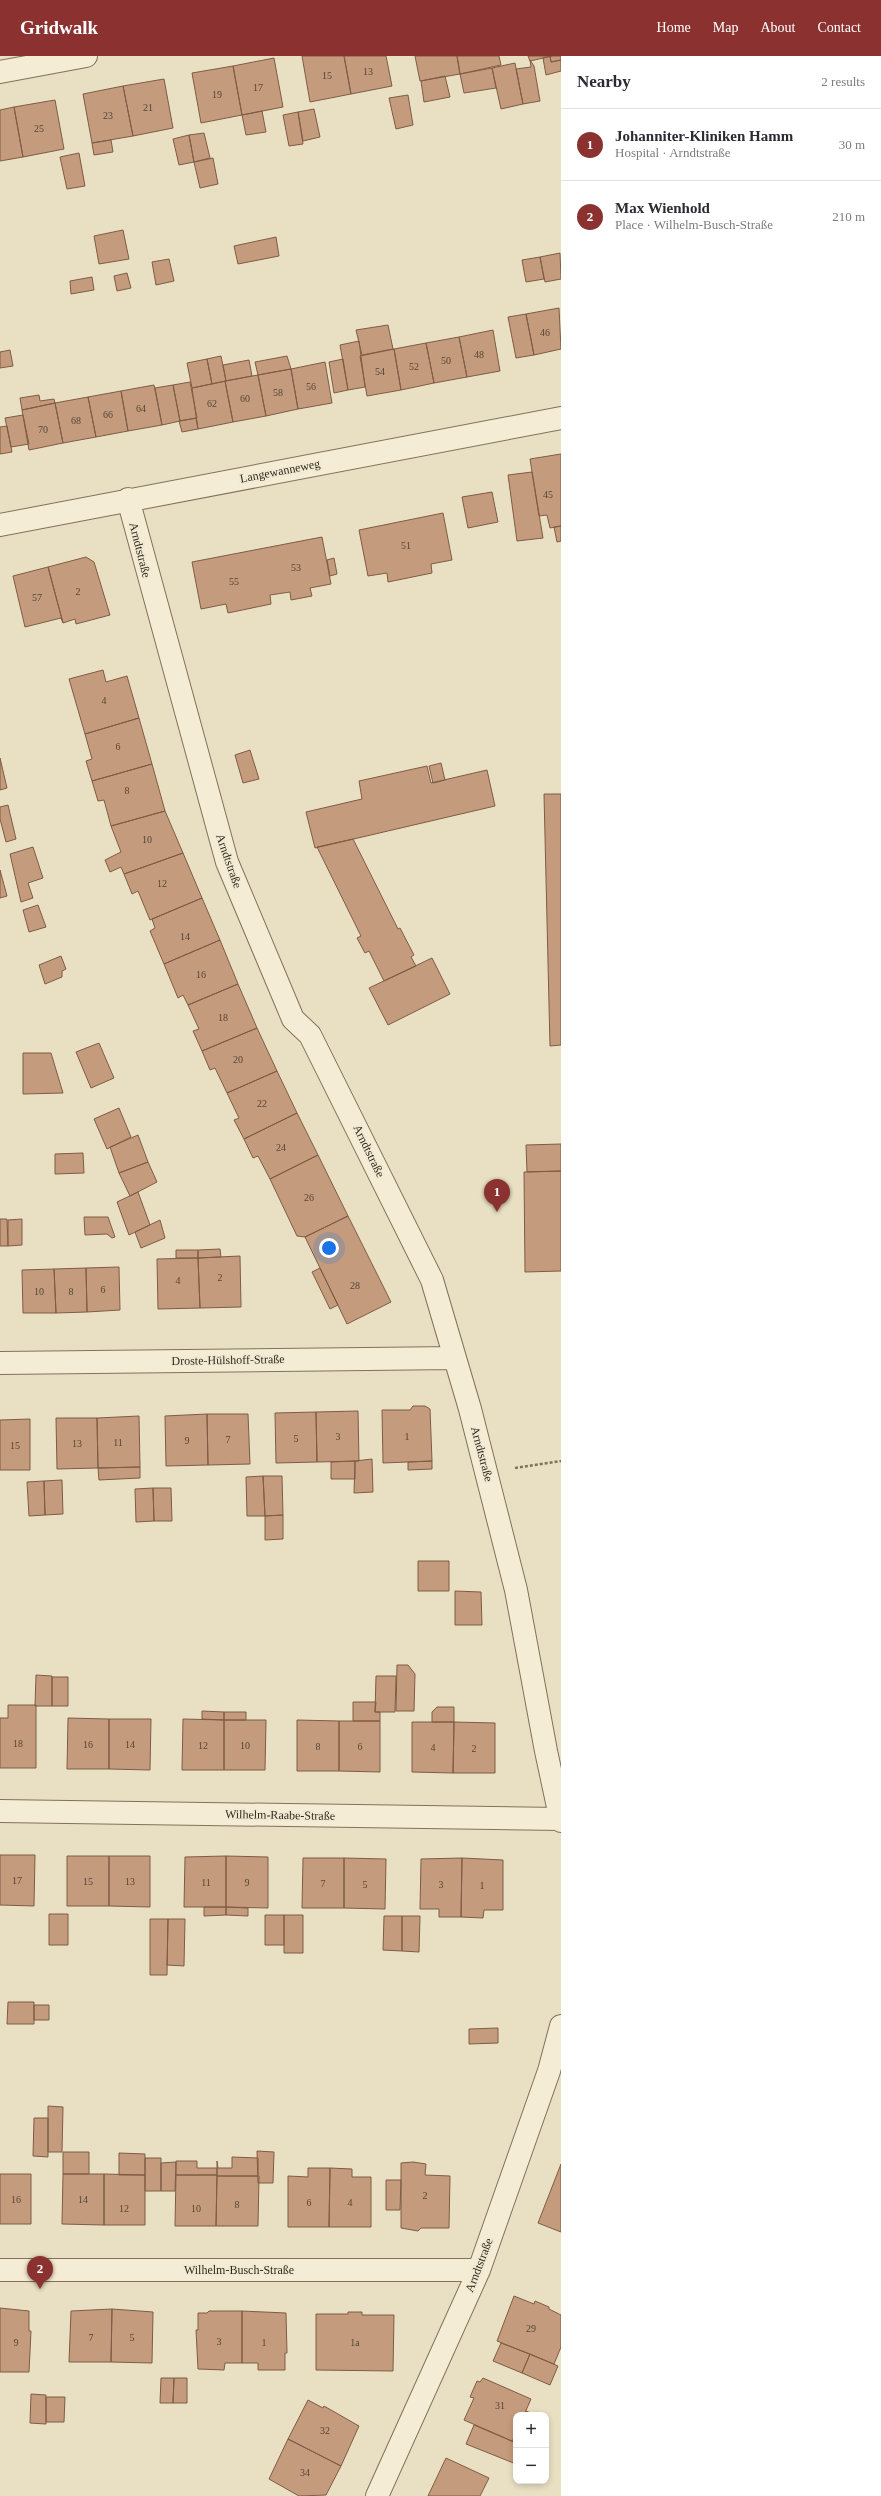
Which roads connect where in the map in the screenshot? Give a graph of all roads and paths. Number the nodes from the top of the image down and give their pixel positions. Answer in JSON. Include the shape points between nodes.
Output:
{"nodes":[{"id":1,"x":86,"y":56,"type":"edge"},
{"id":2,"x":0,"y":72,"type":"edge"},
{"id":3,"x":561,"y":418,"type":"edge"},
{"id":4,"x":128,"y":499,"type":"junction"},
{"id":5,"x":0,"y":525,"type":"edge"},
{"id":6,"x":455,"y":1358,"type":"junction"},
{"id":7,"x":0,"y":1363,"type":"edge"},
{"id":8,"x":561,"y":1460,"type":"edge"},
{"id":9,"x":487,"y":1473,"type":"junction"},
{"id":10,"x":0,"y":1810,"type":"edge"},
{"id":11,"x":561,"y":1820,"type":"edge"},
{"id":12,"x":561,"y":2026,"type":"edge"},
{"id":13,"x":555,"y":2073,"type":"edge"},
{"id":14,"x":0,"y":2270,"type":"edge"},
{"id":15,"x":479,"y":2270,"type":"junction"},
{"id":16,"x":377,"y":2496,"type":"edge"}],
"edges":[{"from":1,"to":2,"type":"street"},
{"from":3,"to":4,"type":"street","name":"Langewanneweg"},
{"from":4,"to":5,"type":"street","name":"Langewanneweg"},
{"from":4,"to":6,"type":"street","name":"Arndtstraße","via":[[154,605],[226,862],[293,1019],[310,1035],[432,1280]]},
{"from":6,"to":7,"type":"street","name":"Droste-Hülshoff-Straße"},
{"from":6,"to":9,"type":"street","name":"Arndtstraße"},
{"from":8,"to":9,"type":"path"},
{"from":9,"to":11,"type":"street","name":"Arndtstraße","via":[[516,1590]]},
{"from":10,"to":11,"type":"street","name":"Wilhelm-Raabe-Straße"},
{"from":12,"to":13,"type":"street","name":"Arndtstraße"},
{"from":13,"to":15,"type":"street","name":"Arndtstraße"},
{"from":14,"to":15,"type":"street","name":"Wilhelm-Busch-Straße"},
{"from":15,"to":16,"type":"street","name":"Arndtstraße"}]}
